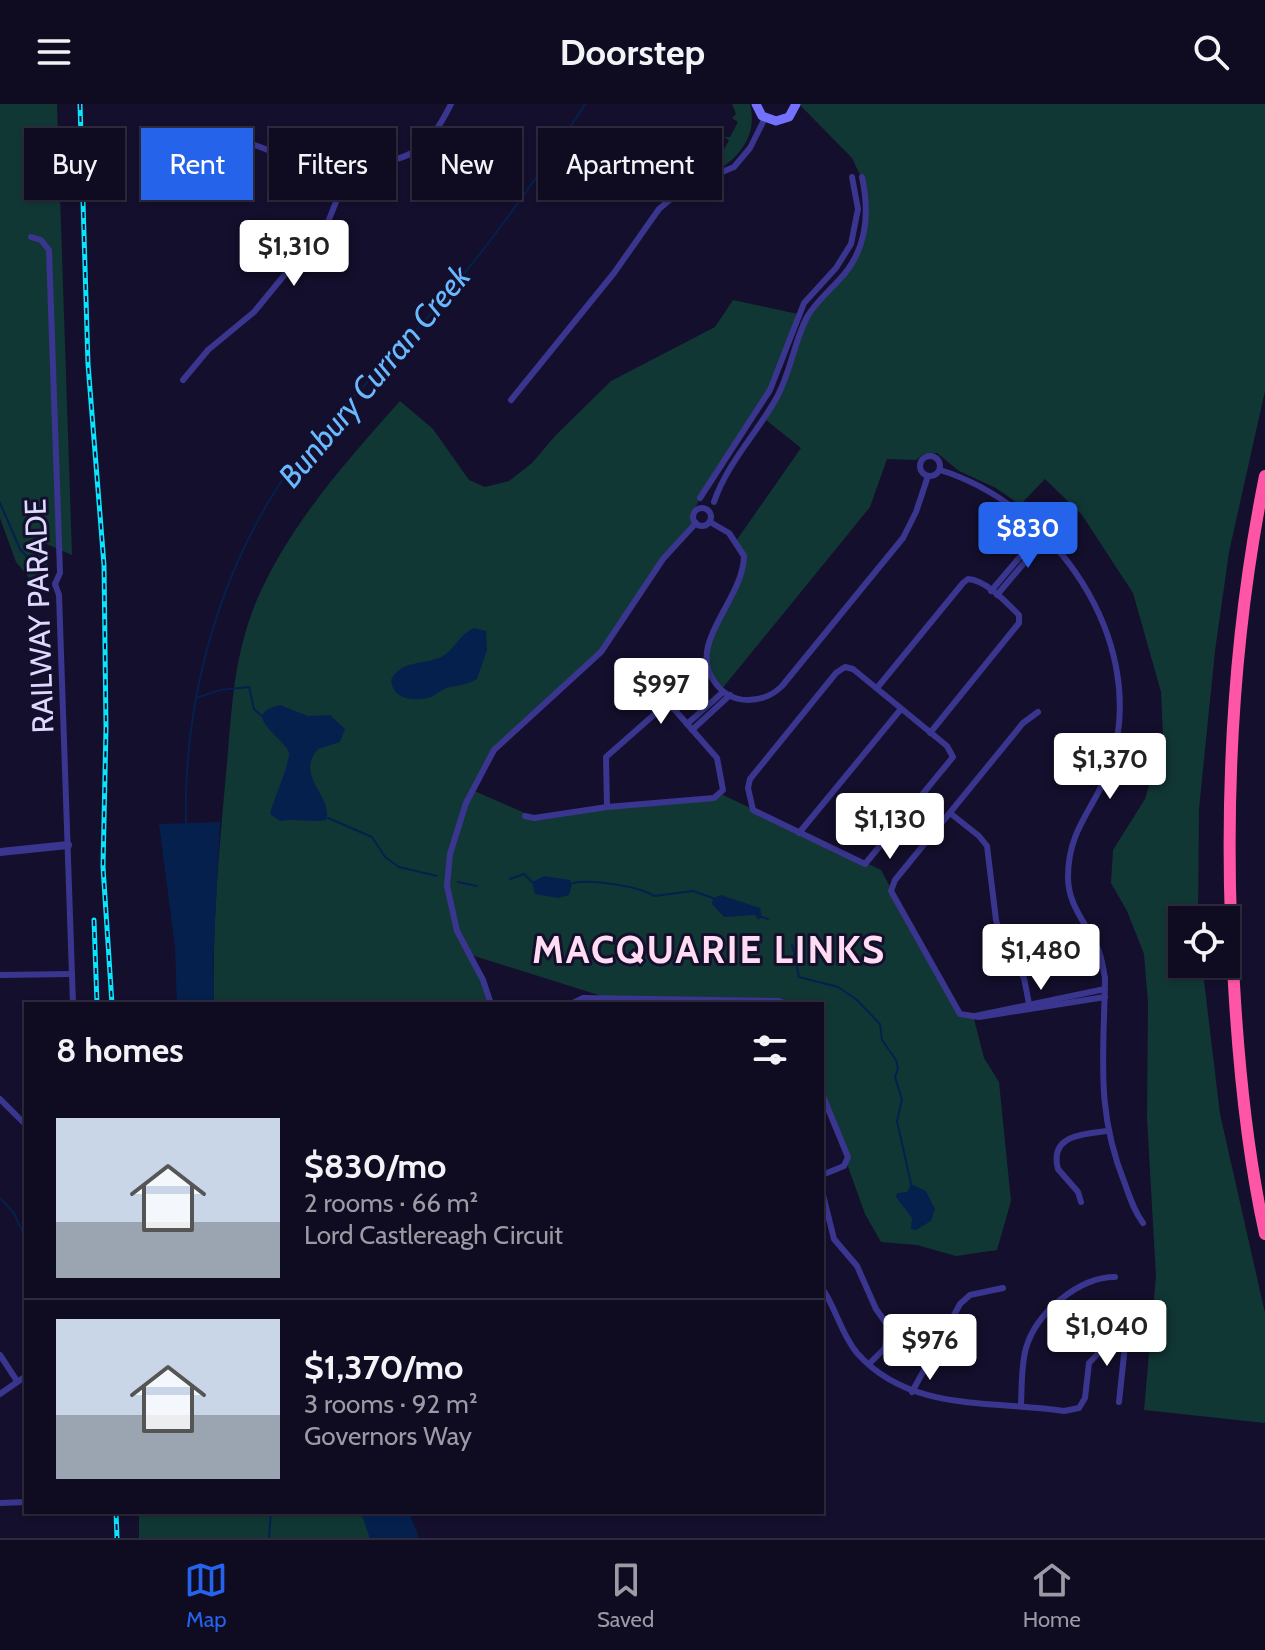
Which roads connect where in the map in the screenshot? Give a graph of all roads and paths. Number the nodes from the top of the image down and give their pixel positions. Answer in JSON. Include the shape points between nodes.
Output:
{"nodes":[{"id":1,"x":451,"y":104,"type":"edge"},
{"id":2,"x":796,"y":104,"type":"edge"},
{"id":3,"x":756,"y":105,"type":"edge"},
{"id":4,"x":765,"y":118,"type":"junction"},
{"id":5,"x":396,"y":160,"type":"edge"},
{"id":6,"x":852,"y":177,"type":"dead end"},
{"id":7,"x":862,"y":177,"type":"dead end"},
{"id":8,"x":336,"y":200,"type":"edge"},
{"id":9,"x":31,"y":237,"type":"dead end"},
{"id":10,"x":183,"y":380,"type":"dead end"},
{"id":11,"x":511,"y":400,"type":"dead end"},
{"id":12,"x":940,"y":470,"type":"junction"},
{"id":13,"x":928,"y":476,"type":"junction"},
{"id":14,"x":1265,"y":476,"type":"edge"},
{"id":15,"x":700,"y":498,"type":"dead end"},
{"id":16,"x":714,"y":502,"type":"dead end"},
{"id":17,"x":710,"y":522,"type":"junction"},
{"id":18,"x":696,"y":523,"type":"junction"},
{"id":19,"x":1044,"y":534,"type":"junction"},
{"id":20,"x":994,"y":593,"type":"junction"},
{"id":21,"x":877,"y":688,"type":"junction"},
{"id":22,"x":727,"y":694,"type":"junction"},
{"id":23,"x":901,"y":709,"type":"junction"},
{"id":24,"x":1038,"y":712,"type":"dead end"},
{"id":25,"x":690,"y":727,"type":"junction"},
{"id":26,"x":930,"y":733,"type":"junction"},
{"id":27,"x":607,"y":807,"type":"junction"},
{"id":28,"x":950,"y":813,"type":"junction"},
{"id":29,"x":525,"y":816,"type":"dead end"},
{"id":30,"x":799,"y":833,"type":"junction"},
{"id":31,"x":68,"y":845,"type":"junction"},
{"id":32,"x":0,"y":852,"type":"edge"},
{"id":33,"x":72,"y":974,"type":"junction"},
{"id":34,"x":0,"y":975,"type":"edge"},
{"id":35,"x":1105,"y":993,"type":"junction"},
{"id":36,"x":73,"y":1002,"type":"edge"},
{"id":37,"x":490,"y":1002,"type":"edge"},
{"id":38,"x":575,"y":1002,"type":"edge"},
{"id":39,"x":645,"y":1002,"type":"edge"},
{"id":40,"x":721,"y":1002,"type":"edge"},
{"id":41,"x":1029,"y":1006,"type":"junction"},
{"id":42,"x":0,"y":1099,"type":"edge"},
{"id":43,"x":824,"y":1099,"type":"edge"},
{"id":44,"x":24,"y":1123,"type":"edge"},
{"id":45,"x":1107,"y":1131,"type":"junction"},
{"id":46,"x":824,"y":1174,"type":"edge"},
{"id":47,"x":824,"y":1199,"type":"edge"},
{"id":48,"x":1081,"y":1202,"type":"dead end"},
{"id":49,"x":1143,"y":1223,"type":"dead end"},
{"id":50,"x":1265,"y":1234,"type":"edge"},
{"id":51,"x":1115,"y":1277,"type":"dead end"},
{"id":52,"x":1003,"y":1288,"type":"dead end"},
{"id":53,"x":824,"y":1292,"type":"edge"},
{"id":54,"x":0,"y":1355,"type":"edge"},
{"id":55,"x":869,"y":1364,"type":"junction"},
{"id":56,"x":24,"y":1377,"type":"edge"},
{"id":57,"x":17,"y":1381,"type":"junction"},
{"id":58,"x":912,"y":1392,"type":"junction"},
{"id":59,"x":0,"y":1394,"type":"edge"},
{"id":60,"x":1119,"y":1402,"type":"dead end"},
{"id":61,"x":1021,"y":1404,"type":"junction"},
{"id":62,"x":24,"y":1502,"type":"edge"},
{"id":63,"x":0,"y":1503,"type":"edge"}],
"edges":[{"from":1,"to":5,"type":"street","via":[[436,132],[412,154]]},
{"from":2,"to":4,"type":"main road","via":[[786,119]]},
{"from":3,"to":4,"type":"main road"},
{"from":4,"to":11,"type":"street","via":[[734,167],[684,188],[659,209]]},
{"from":6,"to":15,"type":"street","via":[[858,209],[851,244],[804,303],[770,390]]},
{"from":7,"to":16,"type":"street","via":[[866,216],[857,253],[807,317],[783,387]]},
{"from":8,"to":10,"type":"street","via":[[328,222],[254,312],[208,350]]},
{"from":9,"to":31,"type":"street","name":"RAILWAY PARADE","via":[[49,250],[60,571],[55,584]]},
{"from":12,"to":13,"type":"street"},
{"from":12,"to":13,"type":"street","via":[[937,459],[925,458],[920,467]]},
{"from":12,"to":19,"type":"street","via":[[1000,498]]},
{"from":13,"to":22,"type":"street","via":[[903,538],[782,686],[759,699]]},
{"from":14,"to":50,"type":"highway","via":[[1232,715],[1228,872],[1245,1125]]},
{"from":17,"to":18,"type":"street"},
{"from":17,"to":18,"type":"street","via":[[710,512],[701,508],[694,513]]},
{"from":17,"to":22,"type":"street","via":[[729,533],[744,556],[736,590],[706,645],[708,671]]},
{"from":18,"to":37,"type":"street","via":[[663,559],[601,652],[494,750],[466,803],[450,854],[447,886],[457,931]]},
{"from":19,"to":20,"type":"street"},
{"from":19,"to":35,"type":"street","via":[[1072,565],[1094,602],[1118,682],[1120,719],[1112,761],[1073,837],[1068,874],[1071,902],[1098,948]]},
{"from":20,"to":21,"type":"street","via":[[972,579],[963,583]]},
{"from":20,"to":26,"type":"street","via":[[1019,615],[1019,623]]},
{"from":21,"to":23,"type":"street"},
{"from":21,"to":30,"type":"street","via":[[851,668],[837,671],[750,779],[751,808]]},
{"from":22,"to":25,"type":"street"},
{"from":23,"to":26,"type":"street"},
{"from":23,"to":30,"type":"street"},
{"from":24,"to":28,"type":"street","via":[[1023,723]]},
{"from":25,"to":27,"type":"street","via":[[665,705],[610,752],[604,766]]},
{"from":25,"to":27,"type":"street","via":[[720,763],[720,795]]},
{"from":26,"to":30,"type":"street","via":[[950,750],[953,760],[870,861],[861,863]]},
{"from":27,"to":29,"type":"street"},
{"from":28,"to":41,"type":"street","via":[[987,846],[996,920],[1024,978]]},
{"from":28,"to":41,"type":"street","via":[[891,891],[965,1016]]},
{"from":31,"to":32,"type":"street"},
{"from":31,"to":33,"type":"street","name":"RAILWAY PARADE"},
{"from":33,"to":34,"type":"street"},
{"from":33,"to":36,"type":"street","name":"RAILWAY PARADE"},
{"from":35,"to":41,"type":"street"},
{"from":35,"to":45,"type":"street"},
{"from":38,"to":39,"type":"street"},
{"from":39,"to":40,"type":"street"},
{"from":42,"to":44,"type":"street"},
{"from":43,"to":46,"type":"street","via":[[848,1157],[844,1166]]},
{"from":45,"to":48,"type":"street","via":[[1072,1136],[1058,1149],[1058,1169]]},
{"from":45,"to":49,"type":"street"},
{"from":47,"to":55,"type":"street","via":[[834,1239],[853,1258],[888,1326],[885,1348]]},
{"from":51,"to":61,"type":"street","via":[[1078,1286],[1038,1326],[1025,1352]]},
{"from":52,"to":58,"type":"street","via":[[970,1295],[960,1304]]},
{"from":53,"to":55,"type":"street","via":[[848,1340]]},
{"from":54,"to":57,"type":"street"},
{"from":55,"to":58,"type":"street"},
{"from":56,"to":57,"type":"street"},
{"from":57,"to":59,"type":"street"},
{"from":58,"to":61,"type":"street","via":[[942,1400]]},
{"from":60,"to":61,"type":"street","via":[[1126,1336],[1114,1337],[1089,1363],[1079,1408],[1064,1411]]},
{"from":62,"to":63,"type":"street"}]}
